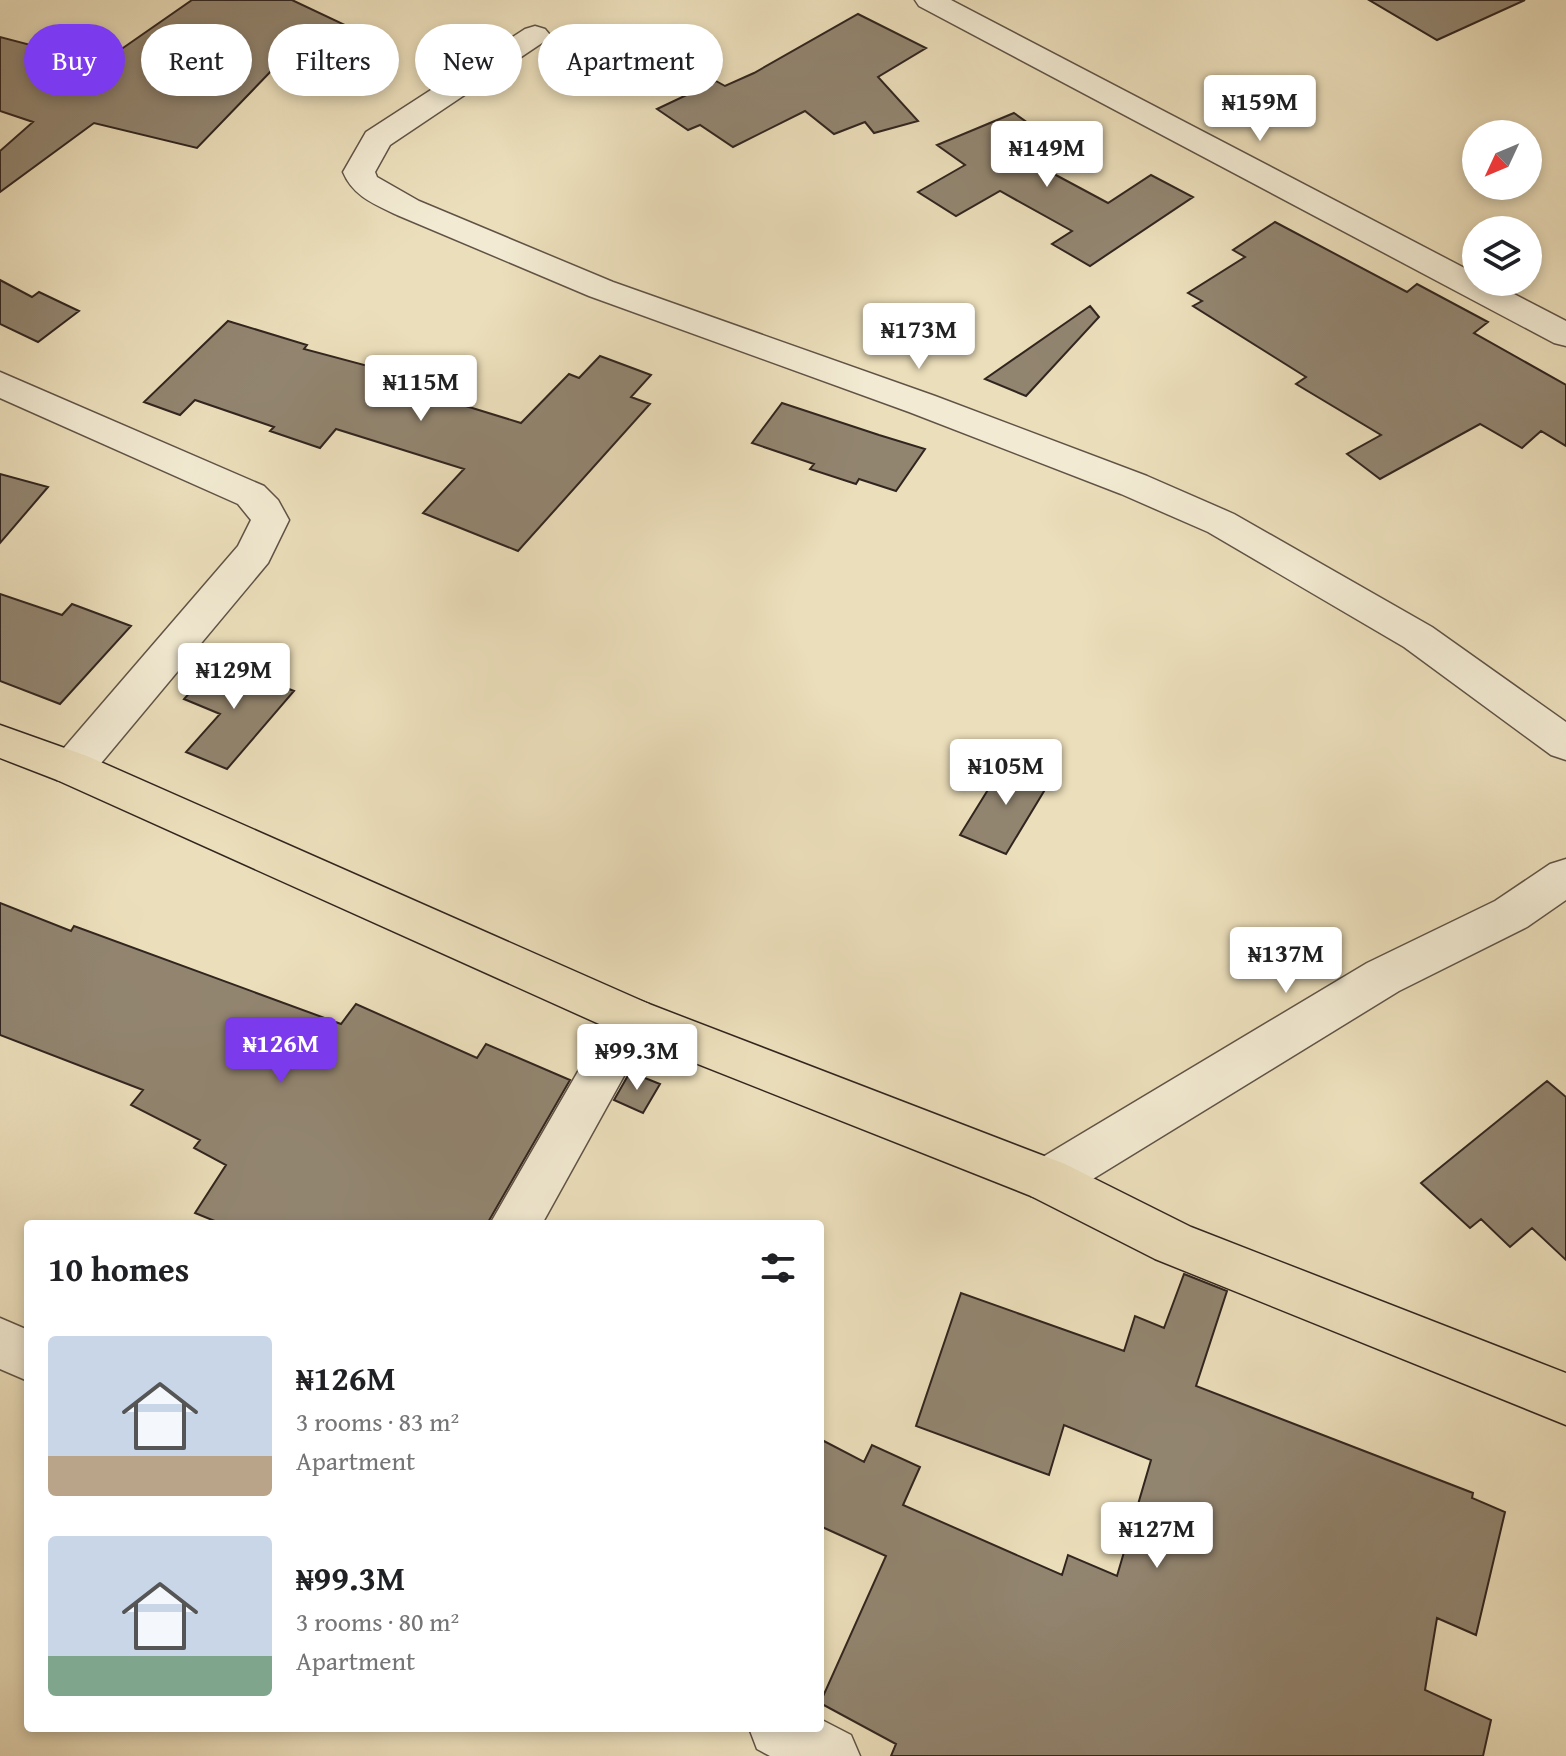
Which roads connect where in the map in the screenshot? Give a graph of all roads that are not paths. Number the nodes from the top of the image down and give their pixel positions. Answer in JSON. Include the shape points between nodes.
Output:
{"nodes":[{"id":1,"x":929,"y":0,"type":"edge"},
{"id":2,"x":535,"y":35,"type":"dead end"},
{"id":3,"x":1566,"y":335,"type":"edge"},
{"id":4,"x":0,"y":384,"type":"edge"},
{"id":5,"x":0,"y":741,"type":"edge"},
{"id":6,"x":1566,"y":744,"type":"edge"},
{"id":7,"x":72,"y":768,"type":"junction"},
{"id":8,"x":1566,"y":877,"type":"edge"},
{"id":9,"x":633,"y":1018,"type":"junction"},
{"id":10,"x":1048,"y":1180,"type":"junction"},
{"id":11,"x":517,"y":1220,"type":"edge"},
{"id":12,"x":0,"y":1343,"type":"edge"},
{"id":13,"x":24,"y":1354,"type":"edge"},
{"id":14,"x":1566,"y":1399,"type":"edge"},
{"id":15,"x":785,"y":1732,"type":"edge"},
{"id":16,"x":830,"y":1756,"type":"edge"}],
"edges":[{"from":1,"to":3,"type":"street"},
{"from":2,"to":6,"type":"street","via":[[377,139],[359,172],[363,182],[408,208],[601,289],[922,404],[1221,523],[1418,637]]},
{"from":4,"to":7,"type":"street","via":[[251,495],[270,520],[254,553]]},
{"from":5,"to":7,"type":"main road"},
{"from":7,"to":9,"type":"main road"},
{"from":8,"to":10,"type":"street","via":[[1511,914],[1383,977]]},
{"from":9,"to":10,"type":"main road"},
{"from":9,"to":11,"type":"street"},
{"from":10,"to":14,"type":"main road","via":[[1173,1243]]},
{"from":12,"to":13,"type":"street"},
{"from":15,"to":16,"type":"street"}]}
